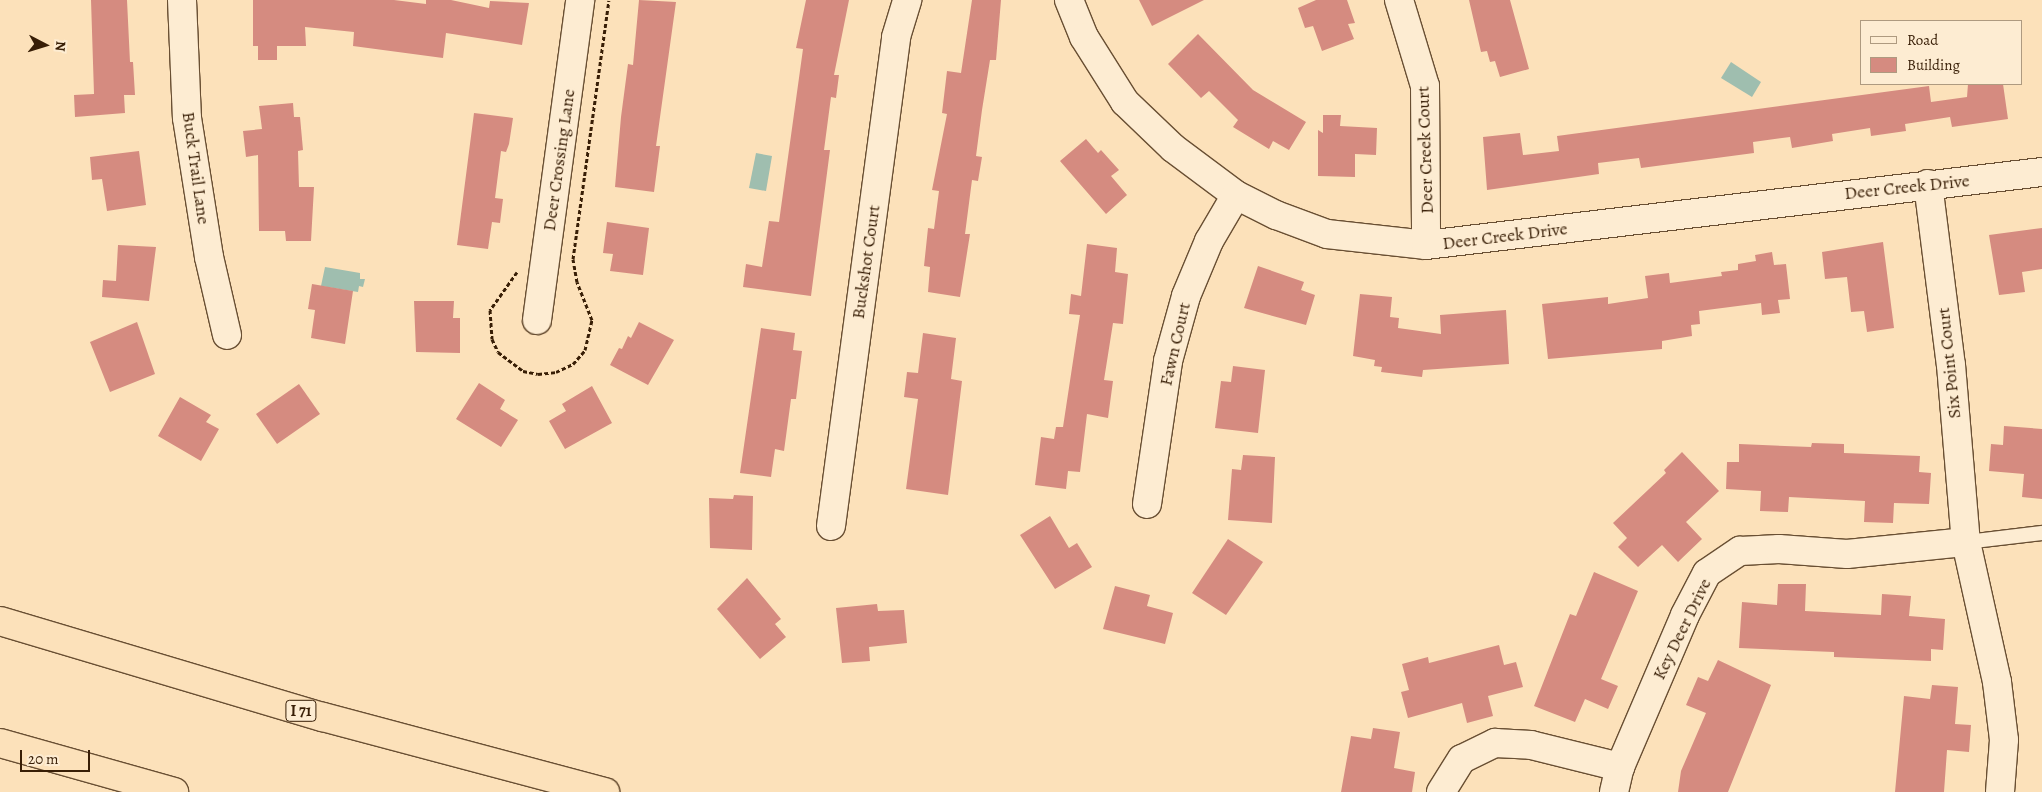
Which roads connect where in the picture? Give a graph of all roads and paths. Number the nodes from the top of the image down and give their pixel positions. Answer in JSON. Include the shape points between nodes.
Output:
{"nodes":[{"id":1,"x":182,"y":0,"type":"edge"},
{"id":2,"x":580,"y":0,"type":"edge"},
{"id":3,"x":907,"y":0,"type":"edge"},
{"id":4,"x":1069,"y":0,"type":"edge"},
{"id":5,"x":1398,"y":0,"type":"edge"},
{"id":6,"x":2042,"y":172,"type":"edge"},
{"id":7,"x":1928,"y":184,"type":"junction"},
{"id":8,"x":1236,"y":195,"type":"junction"},
{"id":9,"x":1426,"y":244,"type":"junction"},
{"id":10,"x":537,"y":320,"type":"dead end"},
{"id":11,"x":227,"y":335,"type":"dead end"},
{"id":12,"x":1147,"y":504,"type":"dead end"},
{"id":13,"x":831,"y":526,"type":"dead end"},
{"id":14,"x":2042,"y":532,"type":"edge"},
{"id":15,"x":1966,"y":542,"type":"junction"},
{"id":16,"x":0,"y":621,"type":"edge"},
{"id":17,"x":0,"y":743,"type":"edge"},
{"id":18,"x":1617,"y":779,"type":"edge"},
{"id":19,"x":174,"y":792,"type":"edge"},
{"id":20,"x":605,"y":792,"type":"edge"},
{"id":21,"x":1441,"y":792,"type":"edge"},
{"id":22,"x":2000,"y":792,"type":"edge"}],
"edges":[{"from":1,"to":11,"type":"street","name":"Buck Trail Lane","via":[[187,118],[209,257]]},
{"from":2,"to":10,"type":"street","name":"Deer Crossing Lane"},
{"from":3,"to":13,"type":"street","name":"Buckshot Court","via":[[896,37]]},
{"from":4,"to":8,"type":"street","name":"Deer Creek Drive","via":[[1084,37],[1125,102],[1173,148]]},
{"from":5,"to":9,"type":"street","name":"Deer Creek Court","via":[[1425,86]]},
{"from":6,"to":7,"type":"street","name":"Deer Creek Drive"},
{"from":7,"to":9,"type":"street","name":"Deer Creek Drive"},
{"from":7,"to":15,"type":"street","name":"Six Point Court","via":[[1951,365]]},
{"from":8,"to":9,"type":"street","name":"Deer Creek Drive","via":[[1276,215],[1327,234]]},
{"from":8,"to":12,"type":"street","name":"Fawn Court","via":[[1209,241],[1186,296],[1168,361]]},
{"from":14,"to":15,"type":"lane"},
{"from":15,"to":18,"type":"street","name":"Key Deer Drive","via":[[1847,554],[1779,549],[1740,551],[1707,573],[1685,615]]},
{"from":15,"to":22,"type":"street","name":"Six Point Court","via":[[1997,682],[2004,740]]},
{"from":16,"to":20,"type":"highway","number":"I 71","via":[[323,717]]},
{"from":17,"to":19,"type":"highway"},
{"from":18,"to":21,"type":"street","via":[[1531,744],[1495,743],[1462,759]]}]}
